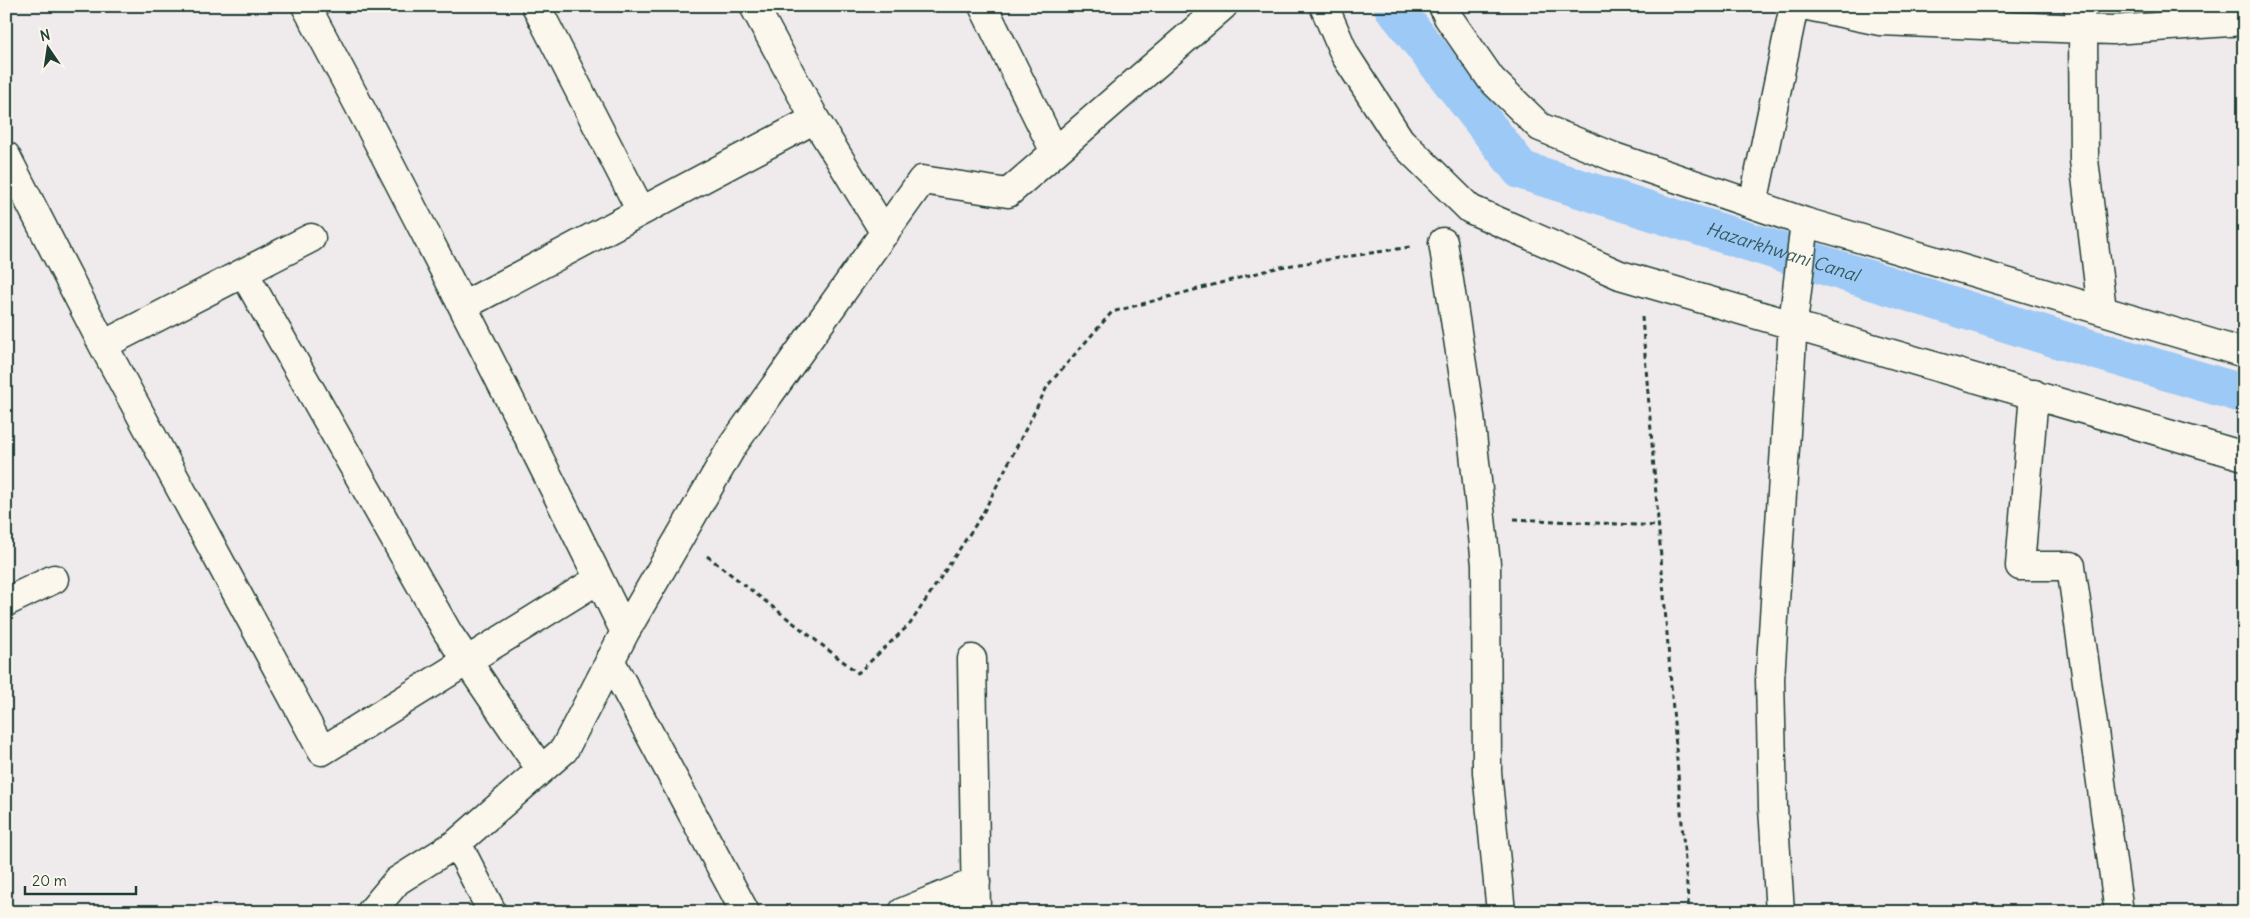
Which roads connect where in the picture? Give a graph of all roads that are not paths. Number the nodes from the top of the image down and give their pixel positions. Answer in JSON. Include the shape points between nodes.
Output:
{"nodes":[{"id":1,"x":306,"y":6,"type":"edge"},
{"id":2,"x":536,"y":6,"type":"edge"},
{"id":3,"x":754,"y":6,"type":"edge"},
{"id":4,"x":983,"y":6,"type":"edge"},
{"id":5,"x":1222,"y":6,"type":"edge"},
{"id":6,"x":1324,"y":6,"type":"edge"},
{"id":7,"x":1443,"y":6,"type":"edge"},
{"id":8,"x":1794,"y":6,"type":"edge"},
{"id":9,"x":1808,"y":6,"type":"edge"},
{"id":10,"x":2080,"y":18,"type":"edge"},
{"id":11,"x":2244,"y":22,"type":"edge"},
{"id":12,"x":815,"y":119,"type":"junction"},
{"id":13,"x":1055,"y":152,"type":"junction"},
{"id":14,"x":6,"y":156,"type":"edge"},
{"id":15,"x":1753,"y":204,"type":"junction"},
{"id":16,"x":641,"y":212,"type":"junction"},
{"id":17,"x":1805,"y":223,"type":"junction"},
{"id":18,"x":885,"y":233,"type":"junction"},
{"id":19,"x":311,"y":238,"type":"dead end"},
{"id":20,"x":1443,"y":242,"type":"road end"},
{"id":21,"x":244,"y":273,"type":"junction"},
{"id":22,"x":463,"y":306,"type":"junction"},
{"id":23,"x":2102,"y":310,"type":"junction"},
{"id":24,"x":1793,"y":322,"type":"junction"},
{"id":25,"x":103,"y":345,"type":"junction"},
{"id":26,"x":2244,"y":353,"type":"edge"},
{"id":27,"x":2034,"y":394,"type":"junction"},
{"id":28,"x":2244,"y":456,"type":"edge"},
{"id":29,"x":54,"y":579,"type":"dead end"},
{"id":30,"x":599,"y":579,"type":"junction"},
{"id":31,"x":6,"y":602,"type":"edge"},
{"id":32,"x":625,"y":632,"type":"junction"},
{"id":33,"x":972,"y":659,"type":"dead end"},
{"id":34,"x":466,"y":660,"type":"junction"},
{"id":35,"x":610,"y":660,"type":"junction"},
{"id":36,"x":541,"y":770,"type":"junction"},
{"id":37,"x":457,"y":844,"type":"junction"},
{"id":38,"x":976,"y":882,"type":"junction"},
{"id":39,"x":371,"y":912,"type":"edge"},
{"id":40,"x":492,"y":912,"type":"edge"},
{"id":41,"x":744,"y":912,"type":"edge"},
{"id":42,"x":903,"y":912,"type":"edge"},
{"id":43,"x":976,"y":912,"type":"edge"},
{"id":44,"x":1501,"y":912,"type":"edge"},
{"id":45,"x":1780,"y":912,"type":"edge"},
{"id":46,"x":2119,"y":912,"type":"edge"}],
"edges":[{"from":1,"to":22,"type":"street"},
{"from":2,"to":16,"type":"street"},
{"from":3,"to":12,"type":"street"},
{"from":4,"to":13,"type":"street"},
{"from":5,"to":13,"type":"street"},
{"from":6,"to":24,"type":"street","via":[[1345,55],[1400,140],[1470,209],[1620,274]]},
{"from":7,"to":15,"type":"street","via":[[1491,79],[1540,128]]},
{"from":8,"to":15,"type":"street"},
{"from":9,"to":10,"type":"street","via":[[1880,21]]},
{"from":10,"to":11,"type":"street","via":[[2112,30]]},
{"from":10,"to":23,"type":"street","via":[[2084,160]]},
{"from":12,"to":16,"type":"street"},
{"from":12,"to":18,"type":"street"},
{"from":13,"to":18,"type":"street","via":[[1008,193],[922,180]]},
{"from":14,"to":25,"type":"street"},
{"from":15,"to":17,"type":"street"},
{"from":16,"to":22,"type":"street"},
{"from":17,"to":23,"type":"street"},
{"from":17,"to":24,"type":"street"},
{"from":18,"to":32,"type":"street","via":[[733,445]]},
{"from":19,"to":21,"type":"street"},
{"from":20,"to":44,"type":"street","via":[[1470,416],[1486,564],[1487,772]]},
{"from":21,"to":25,"type":"street"},
{"from":21,"to":34,"type":"street"},
{"from":22,"to":30,"type":"street"},
{"from":23,"to":26,"type":"street"},
{"from":24,"to":27,"type":"street"},
{"from":24,"to":45,"type":"street","via":[[1770,679]]},
{"from":25,"to":34,"type":"street","via":[[322,751]]},
{"from":27,"to":28,"type":"street"},
{"from":27,"to":46,"type":"street","via":[[2020,566],[2071,566]]},
{"from":29,"to":31,"type":"street"},
{"from":30,"to":32,"type":"street"},
{"from":30,"to":34,"type":"street"},
{"from":32,"to":35,"type":"street"},
{"from":33,"to":38,"type":"street"},
{"from":34,"to":36,"type":"street"},
{"from":35,"to":36,"type":"street","via":[[564,750]]},
{"from":35,"to":41,"type":"street"},
{"from":36,"to":37,"type":"street"},
{"from":37,"to":39,"type":"street","via":[[397,882]]},
{"from":37,"to":40,"type":"street"},
{"from":38,"to":42,"type":"street"},
{"from":38,"to":43,"type":"street"}]}
